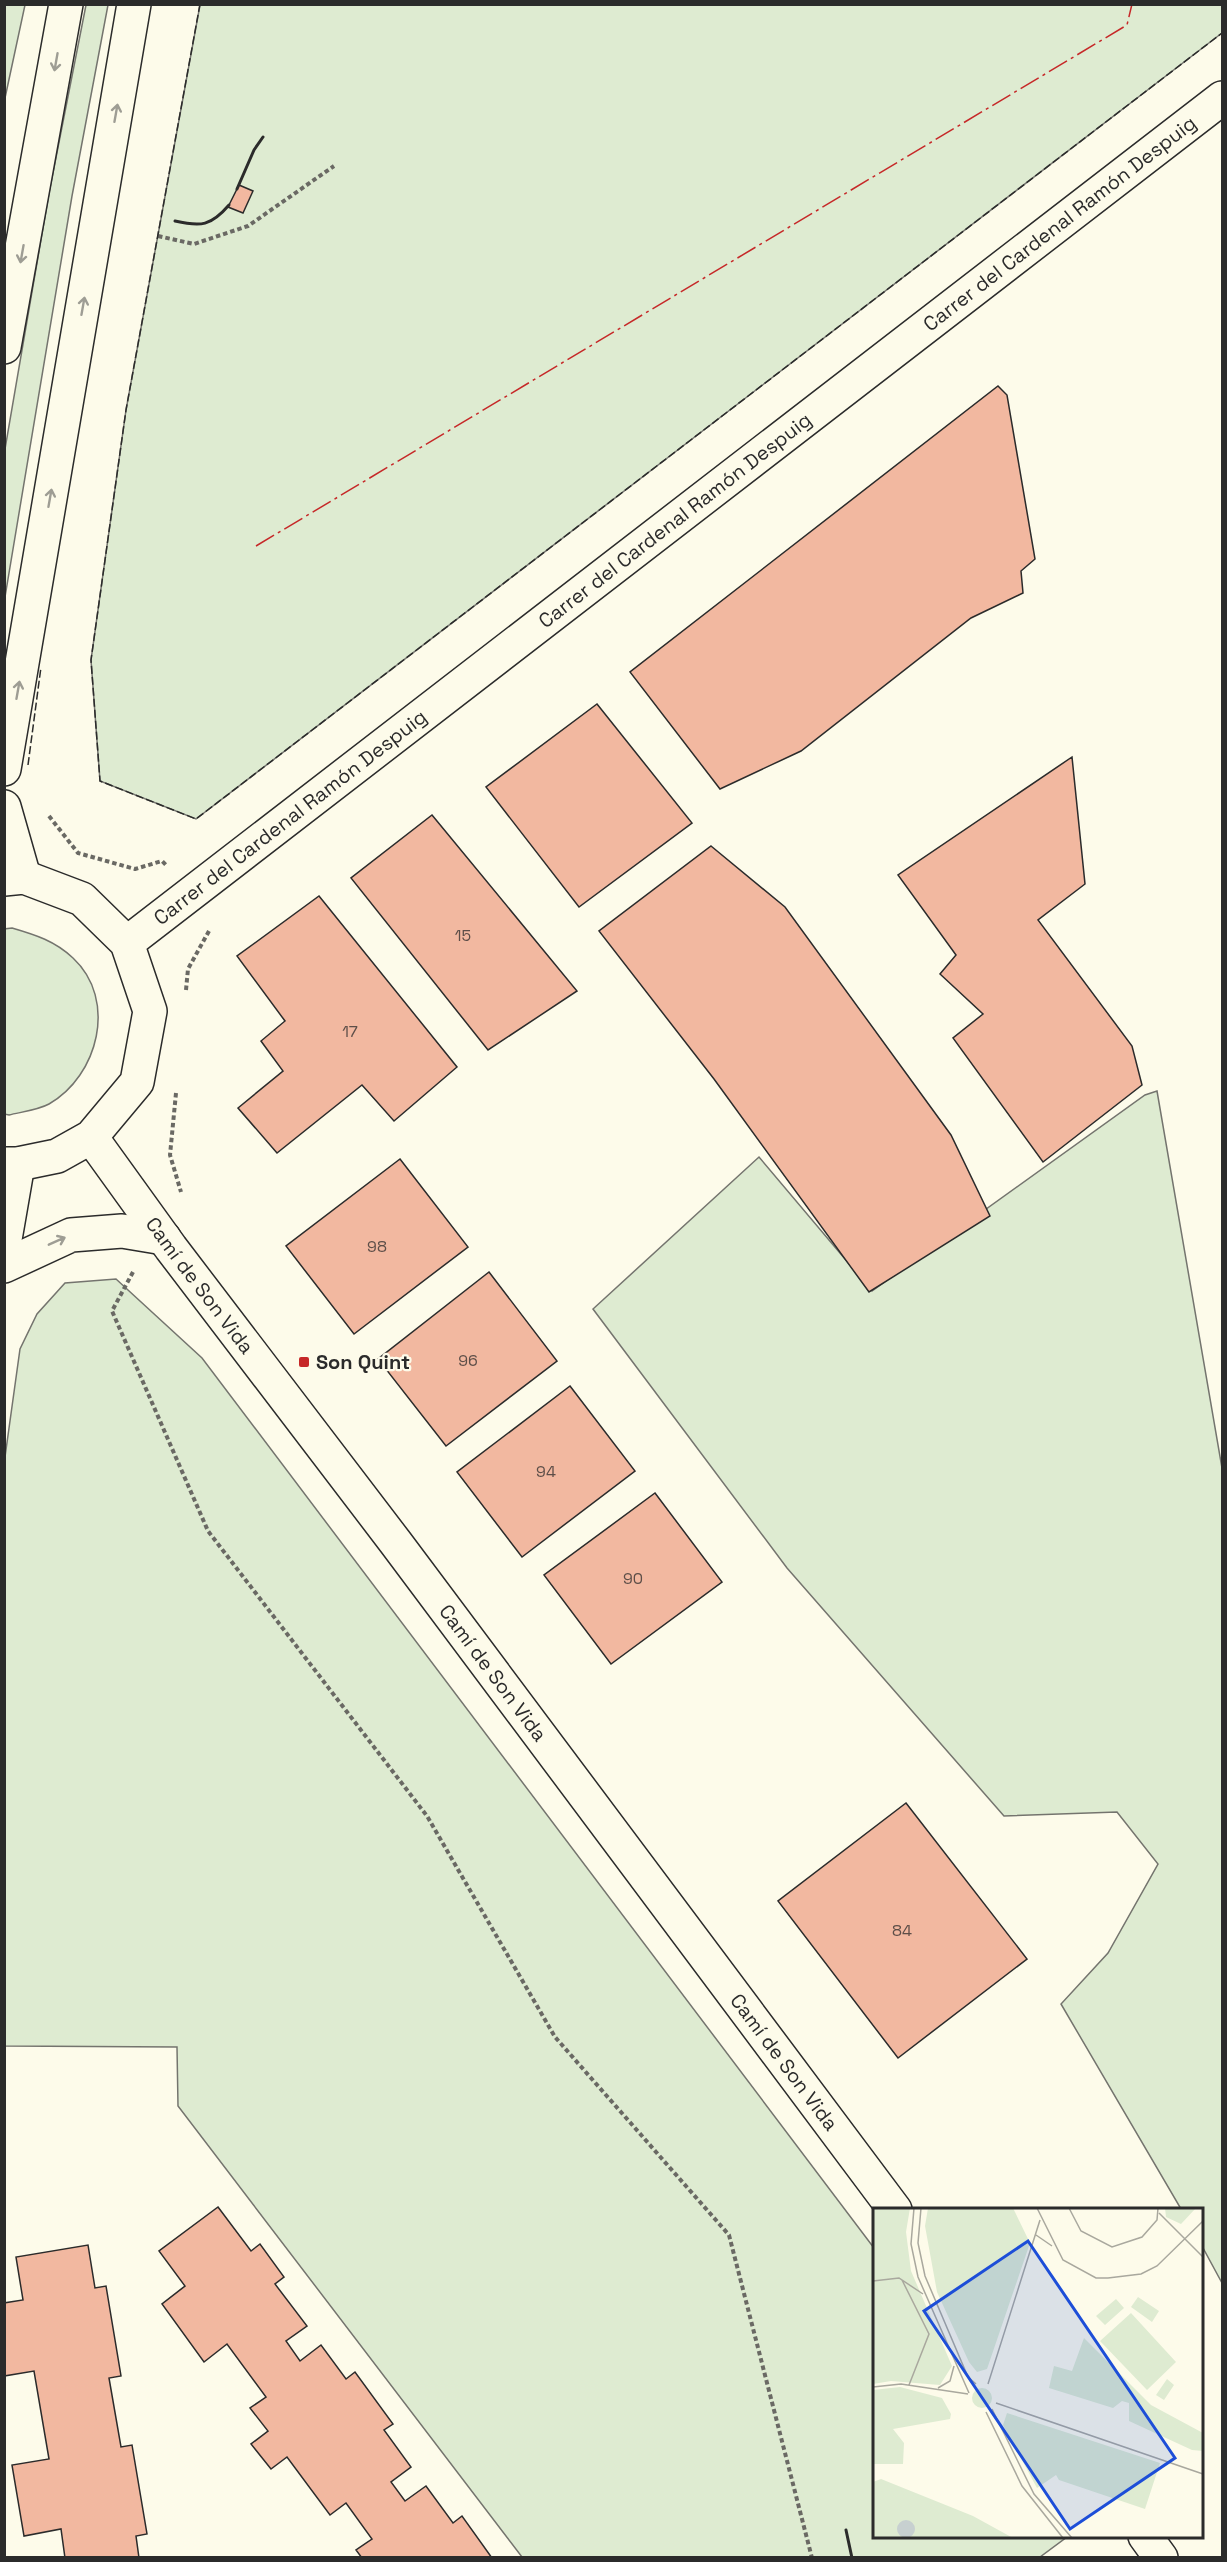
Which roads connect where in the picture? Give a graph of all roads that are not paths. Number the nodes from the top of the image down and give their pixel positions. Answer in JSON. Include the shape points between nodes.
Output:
{"nodes":[{"id":1,"x":66,"y":4,"type":"edge"},
{"id":2,"x":134,"y":4,"type":"edge"},
{"id":3,"x":1222,"y":98,"type":"edge"},
{"id":4,"x":4,"y":347,"type":"edge"},
{"id":5,"x":4,"y":769,"type":"edge"},
{"id":6,"x":4,"y":807,"type":"edge"},
{"id":7,"x":14,"y":878,"type":"edge"},
{"id":8,"x":127,"y":943,"type":"junction"},
{"id":9,"x":91,"y":1137,"type":"junction"},
{"id":10,"x":11,"y":1164,"type":"edge"},
{"id":11,"x":164,"y":1238,"type":"junction"},
{"id":12,"x":4,"y":1245,"type":"edge"},
{"id":13,"x":4,"y":1266,"type":"edge"},
{"id":14,"x":895,"y":2208,"type":"edge"},
{"id":15,"x":1146,"y":2538,"type":"edge"},
{"id":16,"x":1161,"y":2558,"type":"edge"}],
"edges":[{"from":1,"to":4,"type":"street","one_way":true},
{"from":5,"to":2,"type":"street","one_way":true},
{"from":3,"to":8,"type":"street","name":"Carrer del Cardenal Ramón Despuig"},
{"from":6,"to":7,"type":"street"},
{"from":7,"to":8,"type":"street","via":[[82,899]]},
{"from":8,"to":9,"type":"street","via":[[150,1011],[137,1082]]},
{"from":9,"to":10,"type":"street","via":[[57,1156]]},
{"from":9,"to":11,"type":"street","name":"Camí de Son Vida"},
{"from":10,"to":12,"type":"street"},
{"from":13,"to":11,"type":"street","one_way":true,"via":[[71,1235],[122,1231]]},
{"from":11,"to":14,"type":"street","name":"Camí de Son Vida"},
{"from":15,"to":16,"type":"street"}]}
